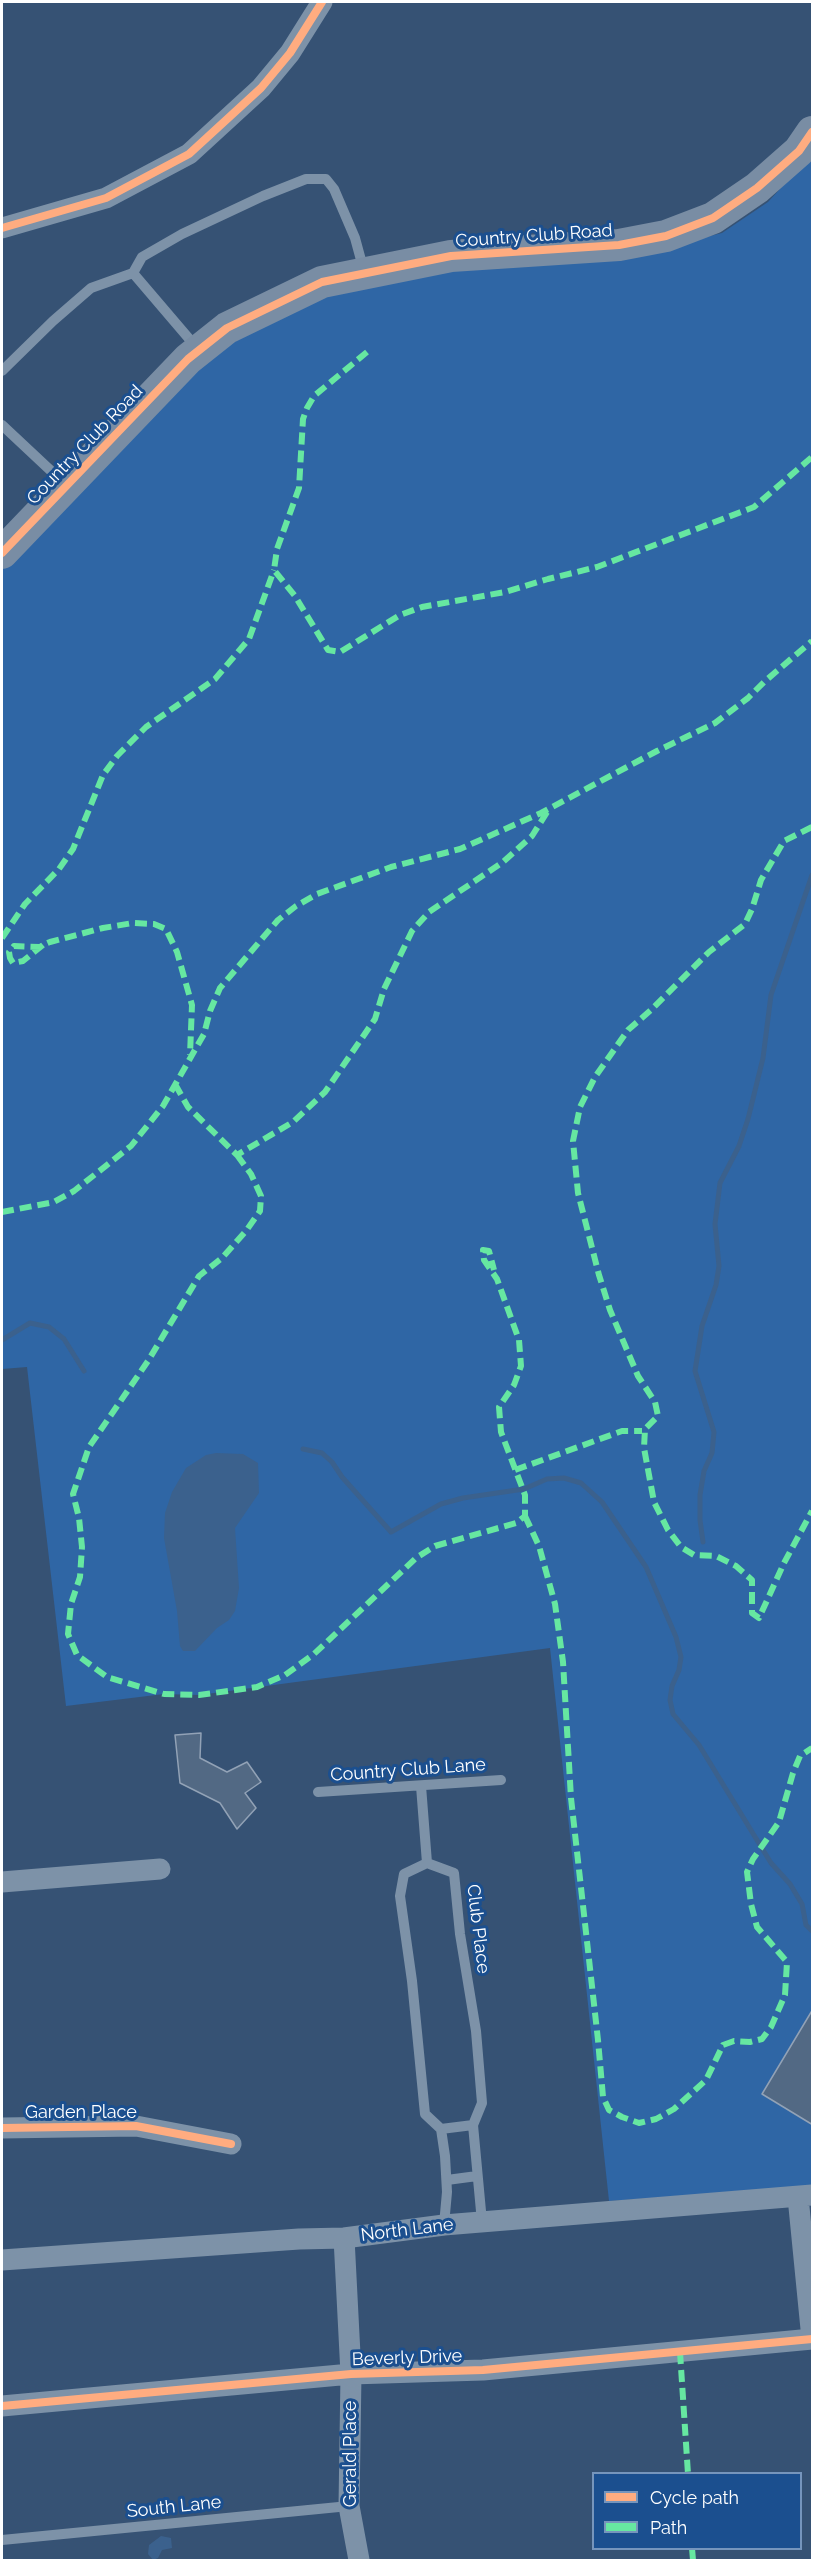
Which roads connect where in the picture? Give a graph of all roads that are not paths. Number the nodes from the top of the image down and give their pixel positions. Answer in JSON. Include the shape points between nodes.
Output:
{"nodes":[{"id":1,"x":322,"y":2,"type":"edge"},
{"id":2,"x":813,"y":132,"type":"edge"},
{"id":3,"x":2,"y":228,"type":"edge"},
{"id":4,"x":133,"y":273,"type":"junction"},
{"id":5,"x":364,"y":274,"type":"junction"},
{"id":6,"x":200,"y":351,"type":"junction"},
{"id":7,"x":2,"y":371,"type":"edge"},
{"id":8,"x":2,"y":425,"type":"edge"},
{"id":9,"x":67,"y":485,"type":"junction"},
{"id":10,"x":2,"y":553,"type":"edge"},
{"id":11,"x":501,"y":1780,"type":"dead end"},
{"id":12,"x":421,"y":1786,"type":"junction"},
{"id":13,"x":318,"y":1792,"type":"dead end"},
{"id":14,"x":427,"y":1863,"type":"junction"},
{"id":15,"x":160,"y":1869,"type":"dead end"},
{"id":16,"x":2,"y":1882,"type":"edge"},
{"id":17,"x":473,"y":2125,"type":"junction"},
{"id":18,"x":2,"y":2128,"type":"edge"},
{"id":19,"x":441,"y":2129,"type":"junction"},
{"id":20,"x":231,"y":2144,"type":"dead end"},
{"id":21,"x":477,"y":2176,"type":"junction"},
{"id":22,"x":447,"y":2180,"type":"junction"},
{"id":23,"x":805,"y":2196,"type":"edge"},
{"id":24,"x":482,"y":2222,"type":"junction"},
{"id":25,"x":444,"y":2225,"type":"junction"},
{"id":26,"x":344,"y":2238,"type":"junction"},
{"id":27,"x":2,"y":2260,"type":"edge"},
{"id":28,"x":812,"y":2339,"type":"edge"},
{"id":29,"x":351,"y":2374,"type":"junction"},
{"id":30,"x":2,"y":2406,"type":"edge"},
{"id":31,"x":349,"y":2506,"type":"junction"},
{"id":32,"x":2,"y":2540,"type":"edge"},
{"id":33,"x":359,"y":2560,"type":"edge"}],
"edges":[{"from":1,"to":3,"type":"street","via":[[290,53],[261,88],[189,154],[106,198]]},
{"from":2,"to":5,"type":"street","name":"Country Club Road","via":[[799,151],[757,188],[713,218],[666,236],[619,245],[451,256]]},
{"from":4,"to":5,"type":"lane","via":[[142,256],[182,234],[263,195],[306,179],[326,179],[355,238]]},
{"from":4,"to":6,"type":"lane"},
{"from":4,"to":7,"type":"lane","via":[[91,288]]},
{"from":5,"to":6,"type":"street","name":"Country Club Road","via":[[322,282],[227,328]]},
{"from":6,"to":9,"type":"street","name":"Country Club Road"},
{"from":8,"to":9,"type":"lane"},
{"from":9,"to":10,"type":"street","name":"Country Club Road"},
{"from":11,"to":12,"type":"lane","name":"Country Club Lane"},
{"from":12,"to":13,"type":"lane","name":"Country Club Lane"},
{"from":12,"to":14,"type":"lane"},
{"from":14,"to":17,"type":"lane","name":"Club Place","via":[[454,1873],[482,2103]]},
{"from":14,"to":19,"type":"lane","via":[[404,1874],[400,1896],[425,2114]]},
{"from":15,"to":16,"type":"street"},
{"from":17,"to":19,"type":"lane"},
{"from":17,"to":21,"type":"lane","name":"Club Place"},
{"from":18,"to":20,"type":"street","name":"Garden Place","via":[[136,2126]]},
{"from":19,"to":22,"type":"lane"},
{"from":21,"to":22,"type":"lane"},
{"from":21,"to":24,"type":"lane","name":"Club Place"},
{"from":22,"to":25,"type":"lane"},
{"from":23,"to":24,"type":"street","name":"North Lane"},
{"from":23,"to":28,"type":"street"},
{"from":24,"to":25,"type":"street","name":"North Lane"},
{"from":25,"to":26,"type":"street","name":"North Lane"},
{"from":26,"to":27,"type":"street","name":"North Lane"},
{"from":26,"to":29,"type":"street","name":"Gerald Place"},
{"from":28,"to":29,"type":"street","name":"Beverly Drive","via":[[483,2370]]},
{"from":29,"to":30,"type":"street","name":"Beverly Drive"},
{"from":29,"to":31,"type":"street","name":"Gerald Place"},
{"from":31,"to":32,"type":"lane","name":"South Lane"},
{"from":31,"to":33,"type":"street","name":"Gerald Place"}]}
